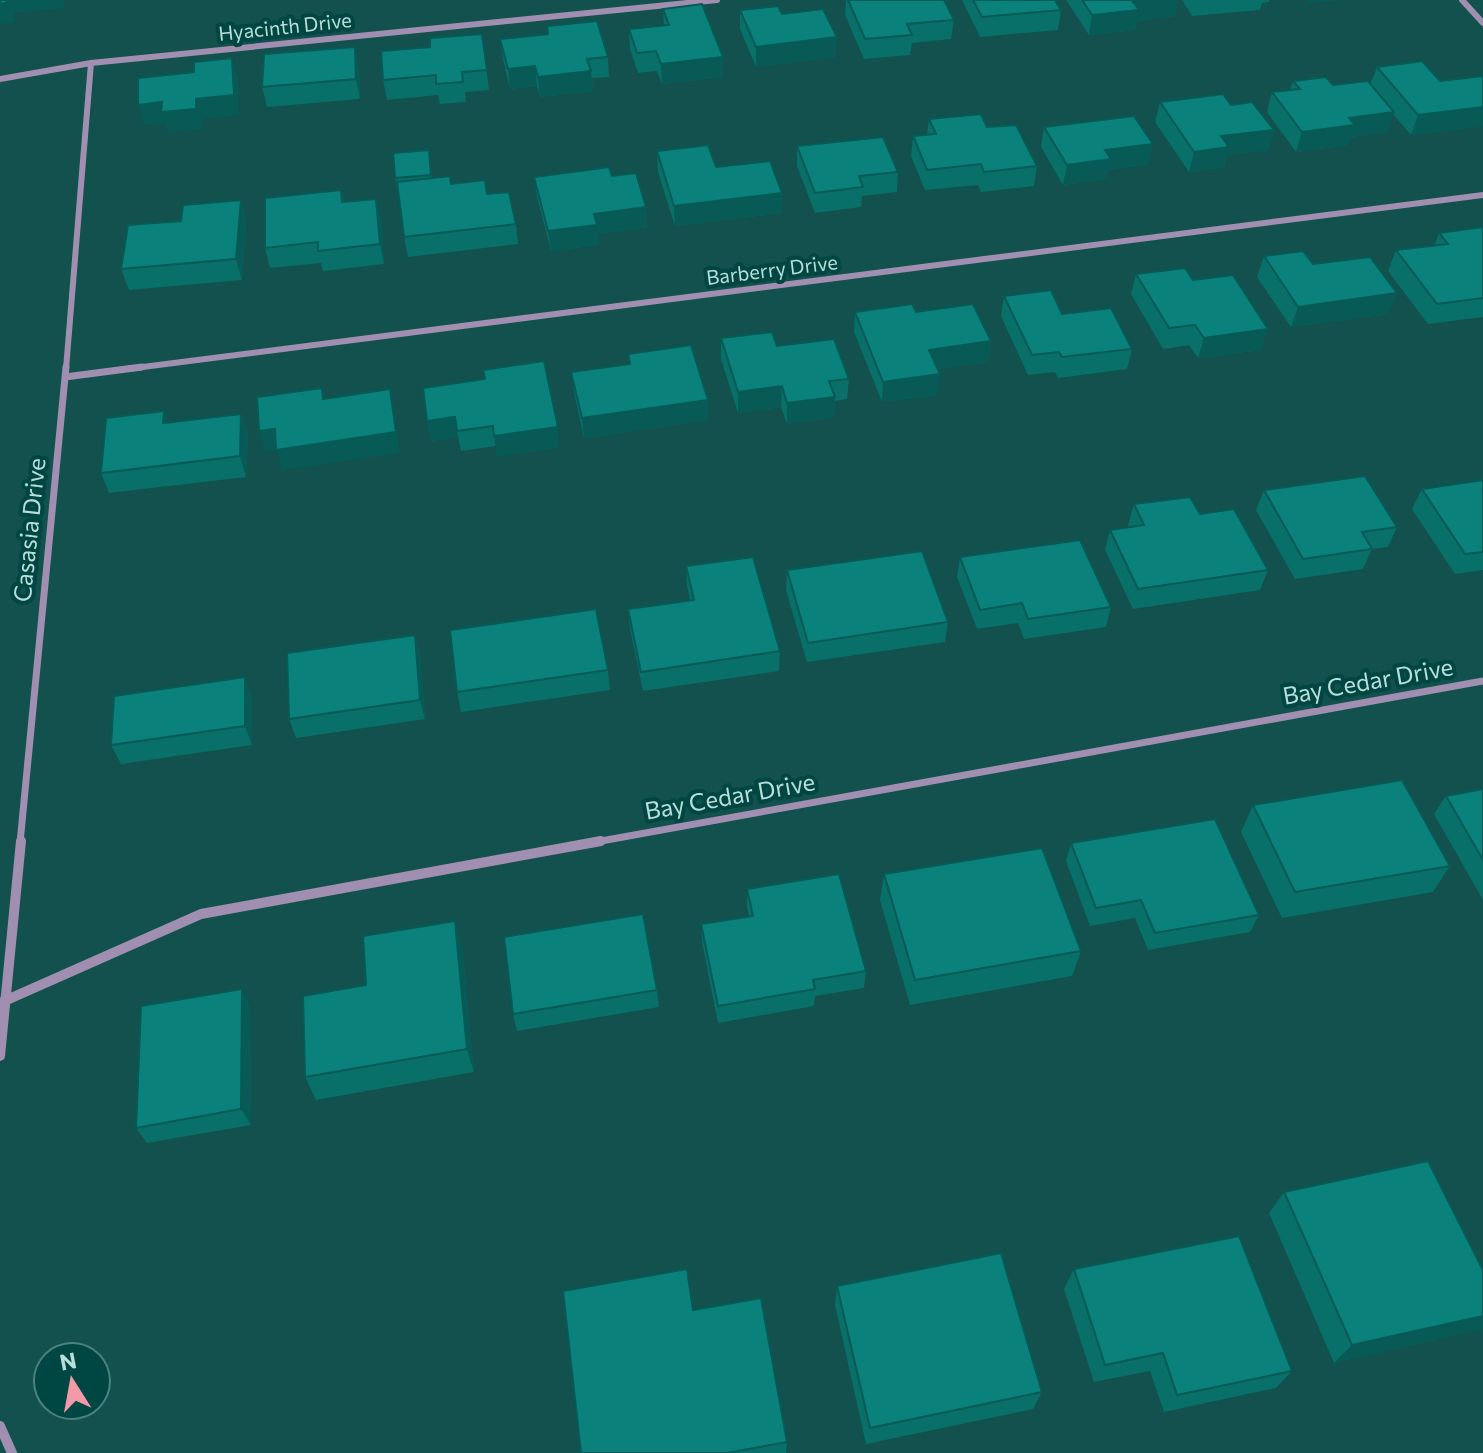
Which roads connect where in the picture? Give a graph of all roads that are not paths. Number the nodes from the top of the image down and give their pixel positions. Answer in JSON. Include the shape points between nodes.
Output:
{"nodes":[{"id":1,"x":717,"y":0,"type":"edge"},
{"id":2,"x":1462,"y":0,"type":"edge"},
{"id":3,"x":1483,"y":23,"type":"edge"},
{"id":4,"x":91,"y":63,"type":"junction"},
{"id":5,"x":0,"y":79,"type":"edge"},
{"id":6,"x":1483,"y":195,"type":"edge"},
{"id":7,"x":65,"y":377,"type":"junction"},
{"id":8,"x":1483,"y":681,"type":"edge"},
{"id":9,"x":2,"y":1002,"type":"edge"},
{"id":10,"x":0,"y":1056,"type":"edge"},
{"id":11,"x":0,"y":1426,"type":"edge"},
{"id":12,"x":12,"y":1453,"type":"edge"}],
"edges":[{"from":1,"to":4,"type":"street","name":"Hyacinth Drive"},
{"from":2,"to":3,"type":"street"},
{"from":4,"to":5,"type":"street","name":"Hyacinth Drive"},
{"from":4,"to":7,"type":"street","name":"Casasia Drive"},
{"from":6,"to":7,"type":"street","name":"Barberry Drive"},
{"from":7,"to":9,"type":"street","name":"Casasia Drive"},
{"from":8,"to":9,"type":"street","name":"Bay Cedar Drive","via":[[201,914]]},
{"from":9,"to":10,"type":"street","name":"Casasia Drive"},
{"from":11,"to":12,"type":"street"}]}
